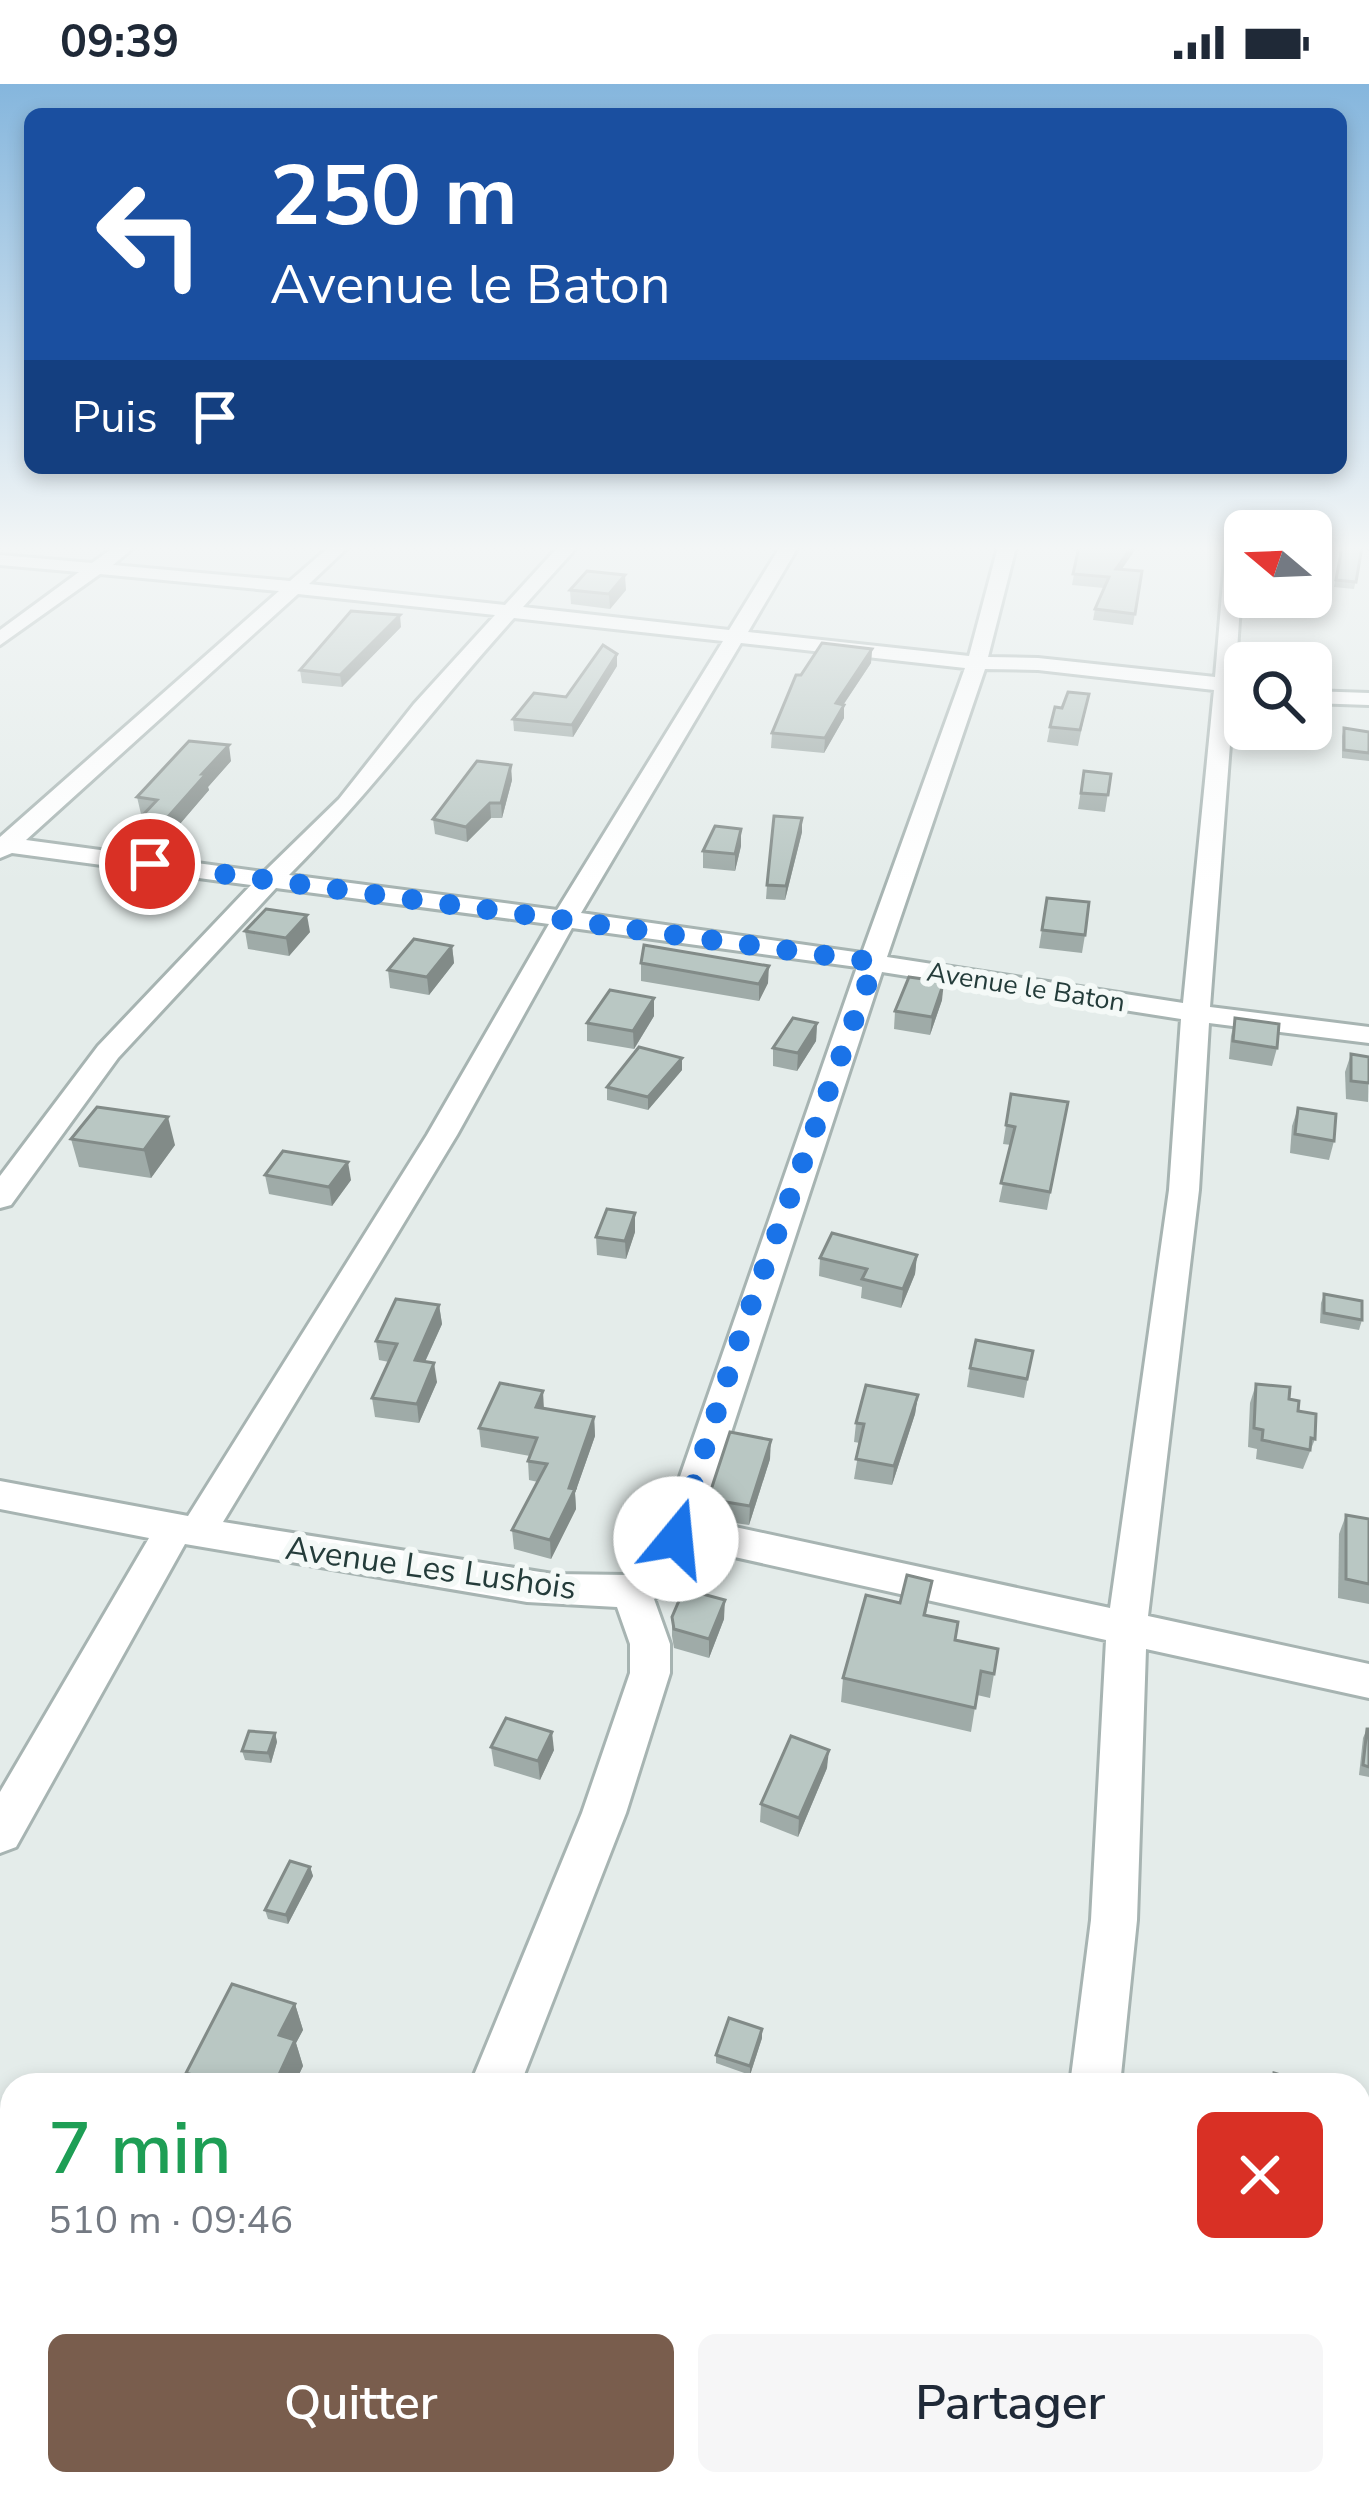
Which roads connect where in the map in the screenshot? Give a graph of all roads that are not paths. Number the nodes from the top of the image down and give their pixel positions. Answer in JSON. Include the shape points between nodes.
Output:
{"nodes":[{"id":1,"x":217,"y":660,"type":"edge"},
{"id":2,"x":466,"y":660,"type":"edge"},
{"id":3,"x":721,"y":660,"type":"edge"},
{"id":4,"x":945,"y":660,"type":"edge"},
{"id":5,"x":977,"y":660,"type":"edge"},
{"id":6,"x":976,"y":663,"type":"junction"},
{"id":7,"x":1224,"y":685,"type":"edge"},
{"id":8,"x":1332,"y":698,"type":"edge"},
{"id":9,"x":1369,"y":699,"type":"edge"},
{"id":10,"x":1227,"y":750,"type":"edge"},
{"id":11,"x":2,"y":846,"type":"edge"},
{"id":12,"x":270,"y":880,"type":"junction"},
{"id":13,"x":566,"y":922,"type":"junction"},
{"id":14,"x":875,"y":962,"type":"junction"},
{"id":15,"x":1196,"y":1012,"type":"junction"},
{"id":16,"x":1369,"y":1035,"type":"edge"},
{"id":17,"x":0,"y":1198,"type":"edge"},
{"id":18,"x":0,"y":1495,"type":"edge"},
{"id":19,"x":185,"y":1531,"type":"junction"},
{"id":20,"x":648,"y":1582,"type":"junction"},
{"id":21,"x":1127,"y":1628,"type":"junction"},
{"id":22,"x":1369,"y":1681,"type":"edge"},
{"id":23,"x":0,"y":1833,"type":"edge"},
{"id":24,"x":500,"y":2073,"type":"edge"},
{"id":25,"x":1096,"y":2073,"type":"edge"}],
"edges":[{"from":1,"to":11,"type":"street"},
{"from":2,"to":12,"type":"street","via":[[347,804]]},
{"from":3,"to":13,"type":"street"},
{"from":4,"to":6,"type":"street"},
{"from":5,"to":6,"type":"street"},
{"from":6,"to":7,"type":"street"},
{"from":6,"to":14,"type":"street"},
{"from":8,"to":9,"type":"street"},
{"from":10,"to":15,"type":"street"},
{"from":11,"to":12,"type":"street","name":"Avenue le Baton"},
{"from":12,"to":13,"type":"street","name":"Avenue le Baton"},
{"from":12,"to":17,"type":"street","via":[[108,1052]]},
{"from":13,"to":14,"type":"street","name":"Avenue le Baton"},
{"from":13,"to":19,"type":"street","via":[[430,1155]]},
{"from":14,"to":15,"type":"street","name":"Avenue le Baton"},
{"from":14,"to":20,"type":"street"},
{"from":15,"to":16,"type":"street","name":"Avenue le Baton"},
{"from":15,"to":21,"type":"street","via":[[1175,1277]]},
{"from":18,"to":19,"type":"street","name":"Avenue Les Lushois"},
{"from":19,"to":20,"type":"street","name":"Avenue Les Lushois","via":[[496,1580]]},
{"from":19,"to":23,"type":"street"},
{"from":20,"to":21,"type":"street","via":[[691,1548],[722,1539]]},
{"from":20,"to":24,"type":"street","via":[[650,1673],[604,1813]]},
{"from":21,"to":22,"type":"street"},
{"from":21,"to":25,"type":"street","via":[[1114,1920]]}]}
